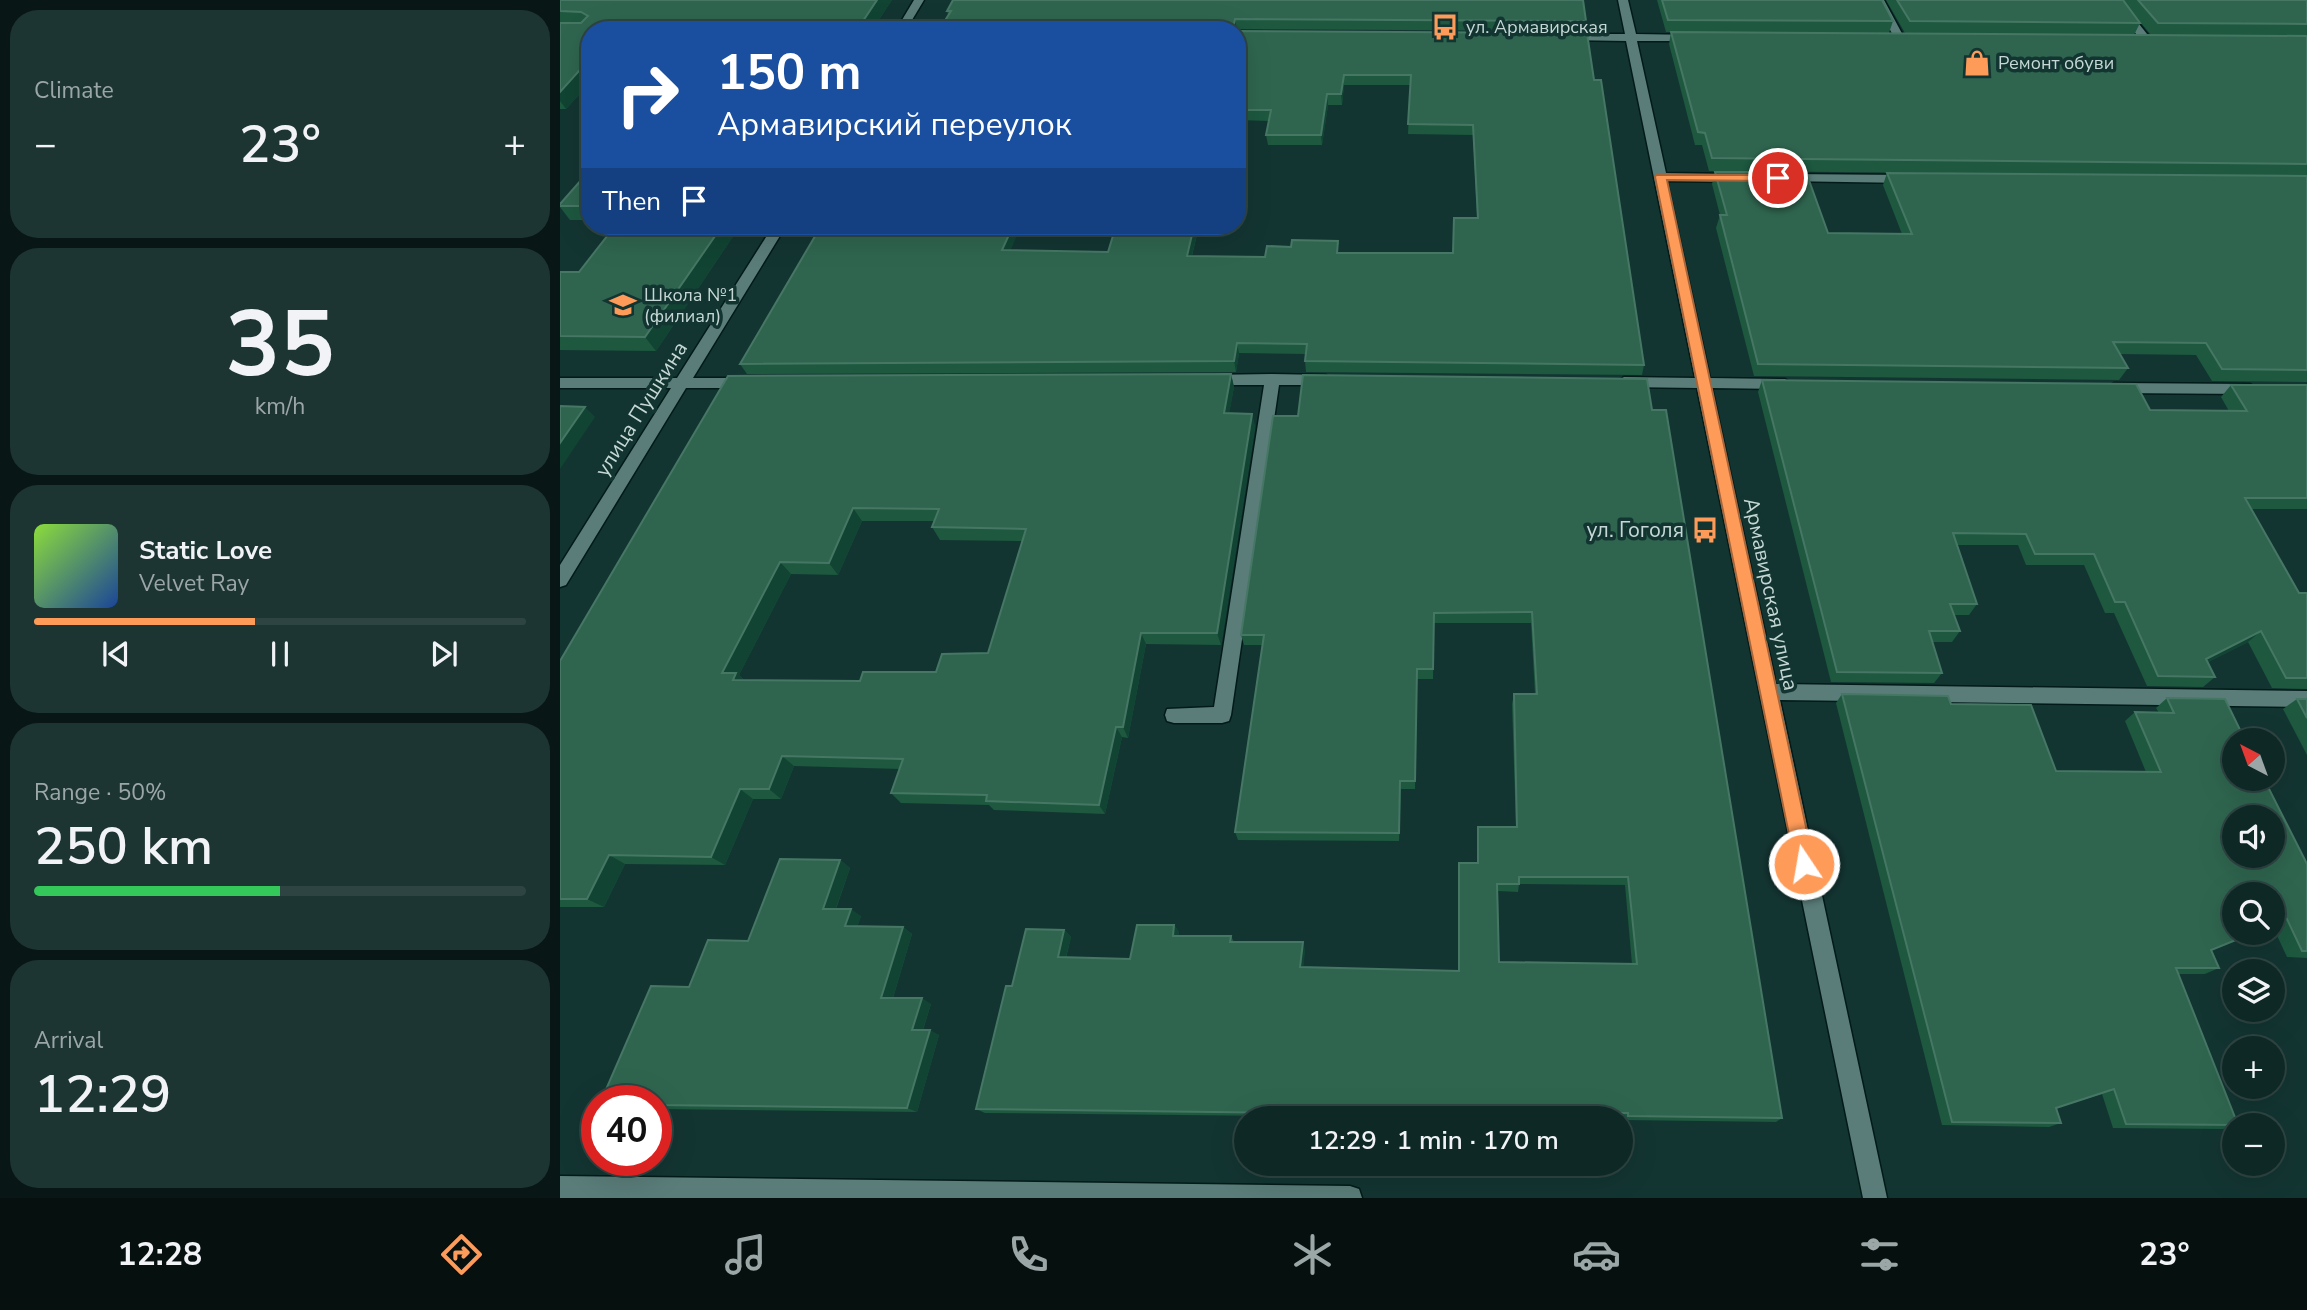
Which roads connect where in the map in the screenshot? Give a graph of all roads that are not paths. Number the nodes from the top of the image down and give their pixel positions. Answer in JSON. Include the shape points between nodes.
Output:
{"nodes":[{"id":1,"x":919,"y":0,"type":"edge"},
{"id":2,"x":1623,"y":0,"type":"edge"},
{"id":3,"x":1880,"y":0,"type":"edge"},
{"id":4,"x":2115,"y":0,"type":"edge"},
{"id":5,"x":906,"y":21,"type":"edge"},
{"id":6,"x":1551,"y":37,"type":"edge"},
{"id":7,"x":1631,"y":38,"type":"junction"},
{"id":8,"x":1714,"y":38,"type":"edge"},
{"id":9,"x":1887,"y":39,"type":"edge"},
{"id":10,"x":1900,"y":39,"type":"junction"},
{"id":11,"x":1914,"y":39,"type":"edge"},
{"id":12,"x":2134,"y":41,"type":"edge"},
{"id":13,"x":2147,"y":41,"type":"junction"},
{"id":14,"x":2161,"y":41,"type":"edge"},
{"id":15,"x":1660,"y":177,"type":"junction"},
{"id":16,"x":1751,"y":178,"type":"edge"},
{"id":17,"x":1778,"y":178,"type":"edge"},
{"id":18,"x":1917,"y":179,"type":"edge"},
{"id":19,"x":773,"y":235,"type":"edge"},
{"id":20,"x":1272,"y":379,"type":"junction"},
{"id":21,"x":1190,"y":380,"type":"edge"},
{"id":22,"x":1342,"y":380,"type":"edge"},
{"id":23,"x":1608,"y":382,"type":"edge"},
{"id":24,"x":560,"y":383,"type":"edge"},
{"id":25,"x":765,"y":383,"type":"edge"},
{"id":26,"x":1704,"y":383,"type":"junction"},
{"id":27,"x":681,"y":384,"type":"junction"},
{"id":28,"x":1804,"y":384,"type":"edge"},
{"id":29,"x":2097,"y":388,"type":"edge"},
{"id":30,"x":2265,"y":389,"type":"edge"},
{"id":31,"x":560,"y":580,"type":"edge"},
{"id":32,"x":1768,"y":692,"type":"junction"},
{"id":33,"x":2307,"y":699,"type":"edge"},
{"id":34,"x":1174,"y":715,"type":"dead end"},
{"id":35,"x":560,"y":1188,"type":"edge"},
{"id":36,"x":1350,"y":1198,"type":"edge"},
{"id":37,"x":1875,"y":1198,"type":"edge"}],
"edges":[{"from":1,"to":5,"type":"street"},
{"from":2,"to":7,"type":"street","name":"Армавирская улица"},
{"from":3,"to":10,"type":"street"},
{"from":4,"to":13,"type":"street"},
{"from":6,"to":7,"type":"street"},
{"from":7,"to":8,"type":"street"},
{"from":7,"to":15,"type":"street","name":"Армавирская улица"},
{"from":9,"to":10,"type":"street"},
{"from":10,"to":11,"type":"street"},
{"from":12,"to":13,"type":"street"},
{"from":13,"to":14,"type":"street"},
{"from":15,"to":16,"type":"street"},
{"from":15,"to":26,"type":"street","name":"Армавирская улица"},
{"from":17,"to":18,"type":"street"},
{"from":19,"to":27,"type":"street","name":"улица Пушкина"},
{"from":20,"to":21,"type":"street"},
{"from":20,"to":22,"type":"street"},
{"from":20,"to":34,"type":"street","via":[[1223,715]]},
{"from":23,"to":26,"type":"street"},
{"from":24,"to":27,"type":"street"},
{"from":25,"to":27,"type":"street"},
{"from":26,"to":28,"type":"street"},
{"from":26,"to":32,"type":"street","name":"Армавирская улица"},
{"from":27,"to":31,"type":"street","name":"улица Пушкина"},
{"from":29,"to":30,"type":"street"},
{"from":32,"to":33,"type":"street"},
{"from":32,"to":37,"type":"street","name":"Армавирская улица"},
{"from":35,"to":36,"type":"street"}]}
